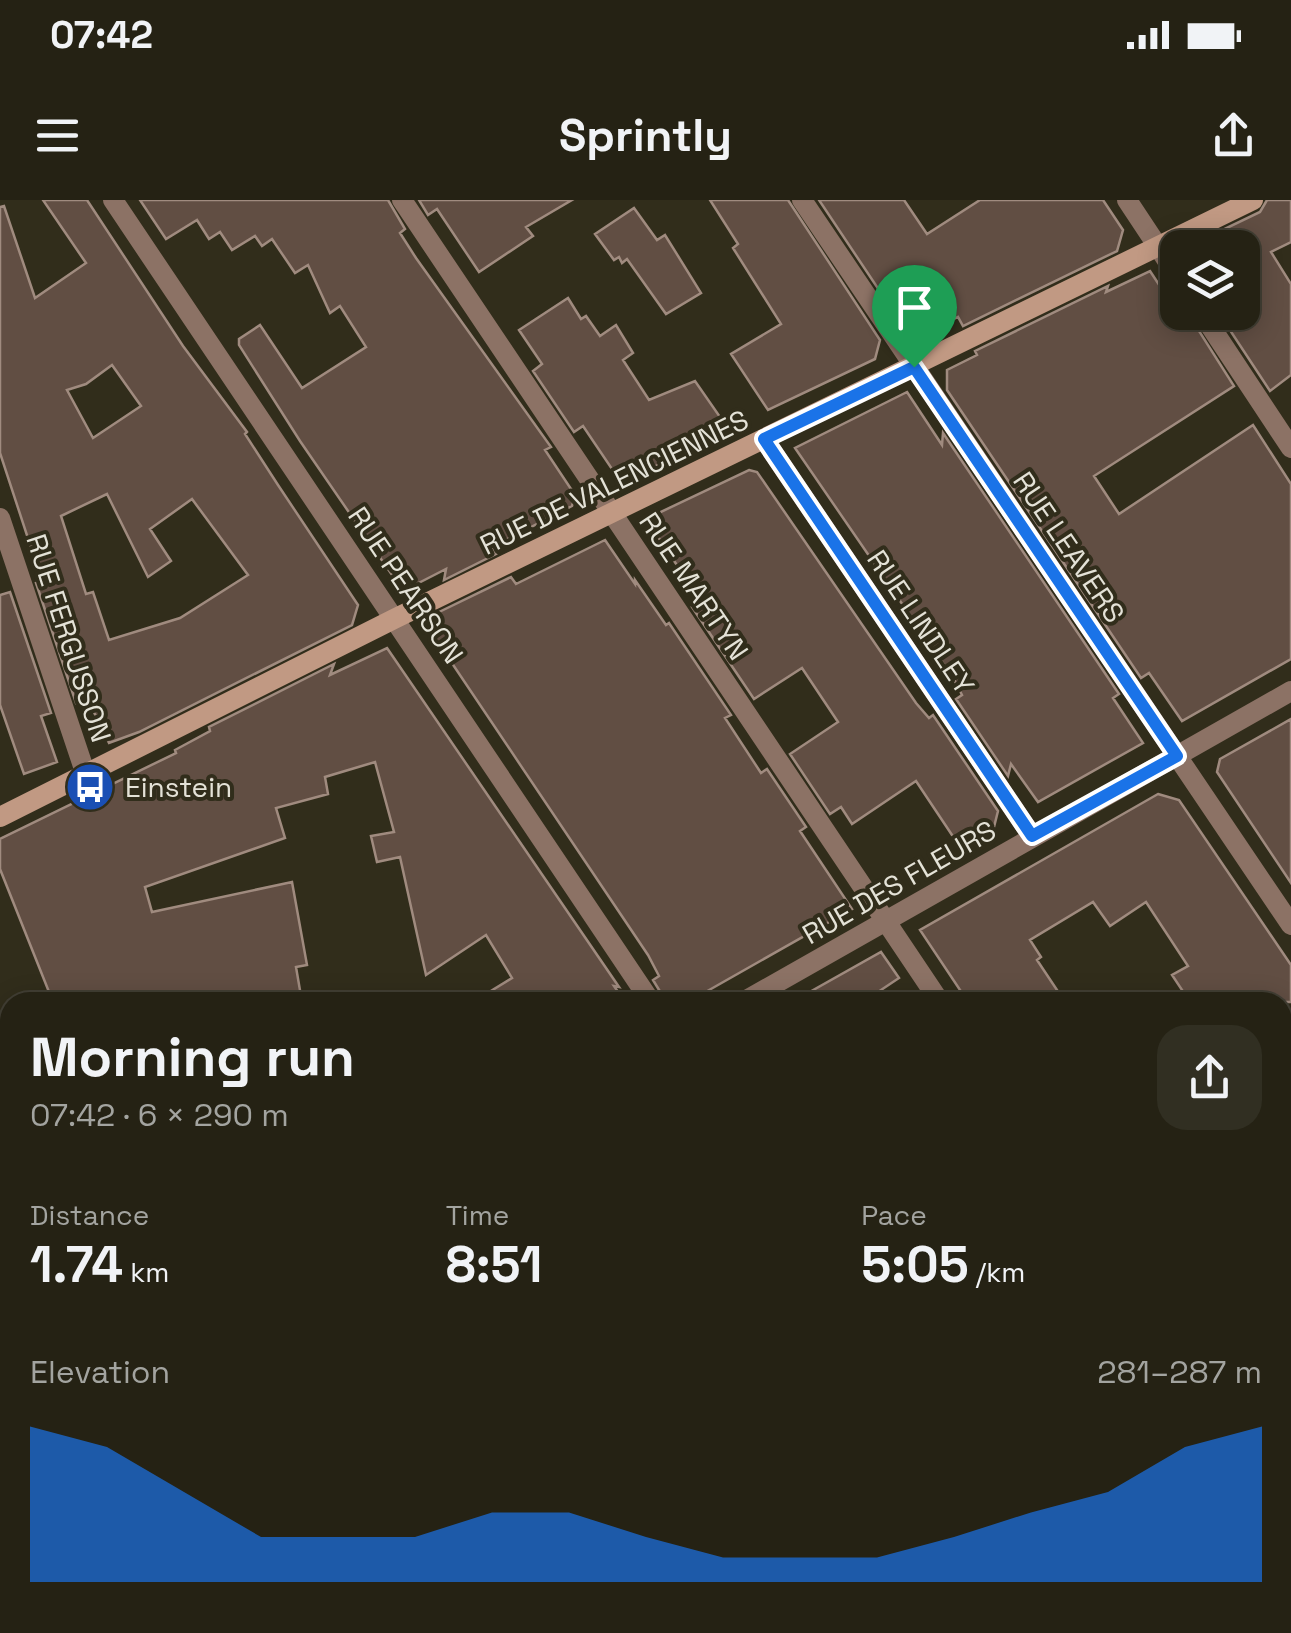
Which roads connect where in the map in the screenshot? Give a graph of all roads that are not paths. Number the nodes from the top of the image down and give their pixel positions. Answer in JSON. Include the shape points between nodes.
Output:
{"nodes":[{"id":1,"x":112,"y":200,"type":"edge"},
{"id":2,"x":402,"y":200,"type":"edge"},
{"id":3,"x":802,"y":200,"type":"edge"},
{"id":4,"x":1126,"y":200,"type":"edge"},
{"id":5,"x":1253,"y":200,"type":"edge"},
{"id":6,"x":1158,"y":248,"type":"junction"},
{"id":7,"x":1160,"y":251,"type":"edge"},
{"id":8,"x":1213,"y":330,"type":"edge"},
{"id":9,"x":914,"y":367,"type":"junction"},
{"id":10,"x":764,"y":439,"type":"junction"},
{"id":11,"x":1291,"y":448,"type":"edge"},
{"id":12,"x":611,"y":513,"type":"junction"},
{"id":13,"x":0,"y":518,"type":"edge"},
{"id":14,"x":396,"y":618,"type":"junction"},
{"id":15,"x":1291,"y":691,"type":"edge"},
{"id":16,"x":1177,"y":756,"type":"junction"},
{"id":17,"x":86,"y":775,"type":"junction"},
{"id":18,"x":0,"y":817,"type":"edge"},
{"id":19,"x":1032,"y":836,"type":"junction"},
{"id":20,"x":886,"y":921,"type":"junction"},
{"id":21,"x":1291,"y":925,"type":"edge"},
{"id":22,"x":644,"y":992,"type":"edge"},
{"id":23,"x":761,"y":992,"type":"edge"},
{"id":24,"x":933,"y":992,"type":"edge"}],
"edges":[{"from":1,"to":14,"type":"street","name":"RUE PEARSON"},
{"from":2,"to":12,"type":"street","name":"RUE MARTYN"},
{"from":3,"to":9,"type":"street","name":"RUE LEAVERS"},
{"from":4,"to":6,"type":"street"},
{"from":5,"to":6,"type":"main road","name":"RUE DE VALENCIENNES"},
{"from":6,"to":7,"type":"street"},
{"from":6,"to":9,"type":"main road","name":"RUE DE VALENCIENNES"},
{"from":8,"to":11,"type":"street"},
{"from":9,"to":10,"type":"main road","name":"RUE DE VALENCIENNES"},
{"from":9,"to":16,"type":"street","name":"RUE LEAVERS"},
{"from":10,"to":12,"type":"main road","name":"RUE DE VALENCIENNES"},
{"from":10,"to":19,"type":"street","name":"RUE LINDLEY"},
{"from":12,"to":14,"type":"main road","name":"RUE DE VALENCIENNES"},
{"from":12,"to":20,"type":"street","name":"RUE MARTYN"},
{"from":13,"to":17,"type":"street","name":"RUE FERGUSSON"},
{"from":14,"to":17,"type":"main road","name":"RUE DE VALENCIENNES"},
{"from":14,"to":22,"type":"street","name":"RUE PEARSON"},
{"from":15,"to":16,"type":"street","name":"RUE DES FLEURS"},
{"from":16,"to":19,"type":"street","name":"RUE DES FLEURS"},
{"from":16,"to":21,"type":"street","name":"RUE LEAVERS"},
{"from":17,"to":18,"type":"main road","name":"RUE DE VALENCIENNES"},
{"from":19,"to":20,"type":"street","name":"RUE DES FLEURS"},
{"from":20,"to":23,"type":"street","name":"RUE DES FLEURS"},
{"from":20,"to":24,"type":"street","name":"RUE MARTYN"}]}
